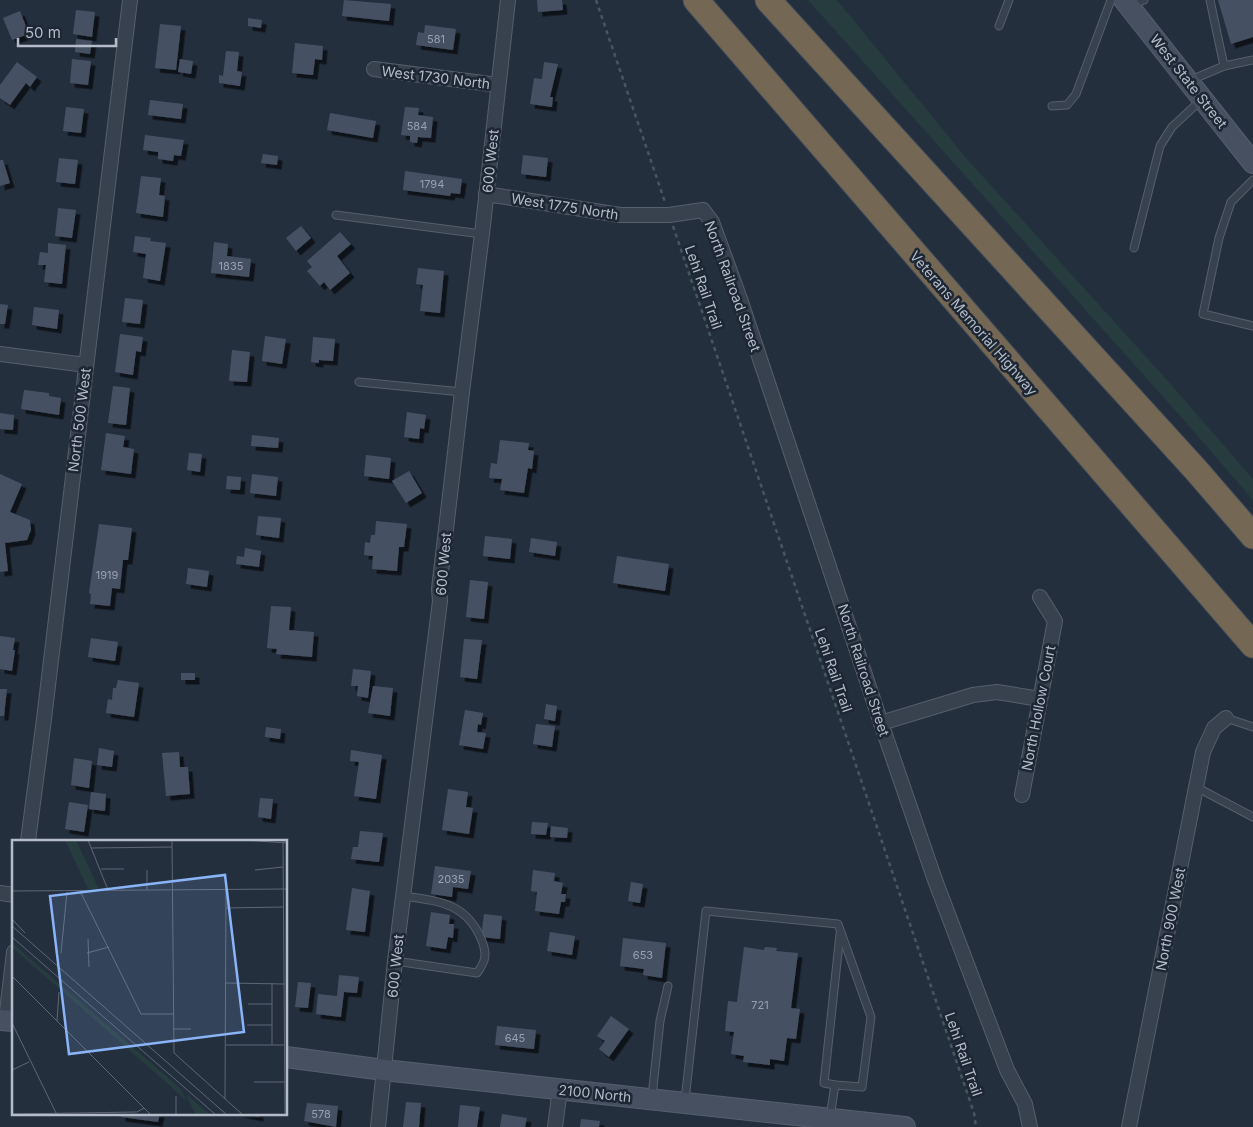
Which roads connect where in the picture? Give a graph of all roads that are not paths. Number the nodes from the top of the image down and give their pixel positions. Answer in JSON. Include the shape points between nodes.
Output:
{"nodes":[{"id":1,"x":130,"y":0,"type":"edge"},
{"id":2,"x":508,"y":0,"type":"edge"},
{"id":3,"x":696,"y":0,"type":"edge"},
{"id":4,"x":768,"y":0,"type":"edge"},
{"id":5,"x":1009,"y":0,"type":"edge"},
{"id":6,"x":1210,"y":0,"type":"edge"},
{"id":7,"x":1127,"y":1,"type":"edge"},
{"id":8,"x":999,"y":26,"type":"dead end"},
{"id":9,"x":1253,"y":60,"type":"edge"},
{"id":10,"x":1224,"y":66,"type":"junction"},
{"id":11,"x":374,"y":69,"type":"dead end"},
{"id":12,"x":1188,"y":81,"type":"junction"},
{"id":13,"x":498,"y":84,"type":"junction"},
{"id":14,"x":1202,"y":99,"type":"junction"},
{"id":15,"x":1052,"y":106,"type":"dead end"},
{"id":16,"x":1253,"y":163,"type":"edge"},
{"id":17,"x":1253,"y":180,"type":"edge"},
{"id":18,"x":486,"y":194,"type":"junction"},
{"id":19,"x":703,"y":210,"type":"joint"},
{"id":20,"x":336,"y":215,"type":"dead end"},
{"id":21,"x":482,"y":234,"type":"junction"},
{"id":22,"x":1134,"y":248,"type":"dead end"},
{"id":23,"x":1253,"y":326,"type":"edge"},
{"id":24,"x":0,"y":354,"type":"edge"},
{"id":25,"x":86,"y":366,"type":"junction"},
{"id":26,"x":359,"y":382,"type":"dead end"},
{"id":27,"x":462,"y":392,"type":"junction"},
{"id":28,"x":1253,"y":536,"type":"edge"},
{"id":29,"x":1040,"y":598,"type":"dead end"},
{"id":30,"x":1253,"y":645,"type":"edge"},
{"id":31,"x":1040,"y":699,"type":"junction"},
{"id":32,"x":1226,"y":718,"type":"joint"},
{"id":33,"x":881,"y":723,"type":"junction"},
{"id":34,"x":1253,"y":727,"type":"edge"},
{"id":35,"x":1196,"y":787,"type":"junction"},
{"id":36,"x":1022,"y":795,"type":"dead end"},
{"id":37,"x":1253,"y":817,"type":"edge"},
{"id":38,"x":28,"y":840,"type":"edge"},
{"id":39,"x":403,"y":896,"type":"junction"},
{"id":40,"x":840,"y":931,"type":"junction"},
{"id":41,"x":395,"y":961,"type":"junction"},
{"id":42,"x":12,"y":971,"type":"edge"},
{"id":43,"x":668,"y":986,"type":"dead end"},
{"id":44,"x":7,"y":1020,"type":"edge"},
{"id":45,"x":288,"y":1057,"type":"edge"},
{"id":46,"x":384,"y":1070,"type":"junction"},
{"id":47,"x":835,"y":1084,"type":"junction"},
{"id":48,"x":560,"y":1089,"type":"junction"},
{"id":49,"x":652,"y":1099,"type":"junction"},
{"id":50,"x":684,"y":1103,"type":"junction"},
{"id":51,"x":833,"y":1122,"type":"edge"},
{"id":52,"x":378,"y":1127,"type":"edge"},
{"id":53,"x":555,"y":1127,"type":"edge"},
{"id":54,"x":905,"y":1127,"type":"edge"},
{"id":55,"x":1030,"y":1127,"type":"edge"},
{"id":56,"x":1129,"y":1127,"type":"edge"}],
"edges":[{"from":1,"to":25,"type":"street","name":"North 500 West"},
{"from":2,"to":13,"type":"street","name":"600 West"},
{"from":3,"to":30,"type":"highway","name":"Veterans Memorial Highway"},
{"from":4,"to":28,"type":"highway"},
{"from":5,"to":8,"type":"lane"},
{"from":6,"to":10,"type":"lane"},
{"from":7,"to":12,"type":"street","name":"West State Street"},
{"from":7,"to":15,"type":"lane","via":[[1076,94],[1067,104]]},
{"from":9,"to":10,"type":"lane"},
{"from":10,"to":12,"type":"lane"},
{"from":11,"to":13,"type":"street","name":"West 1730 North"},
{"from":12,"to":14,"type":"street","name":"West State Street"},
{"from":13,"to":18,"type":"street","name":"600 West"},
{"from":14,"to":16,"type":"street","name":"West State Street"},
{"from":14,"to":22,"type":"lane","via":[[1172,127],[1160,146]]},
{"from":17,"to":23,"type":"lane","via":[[1231,202],[1219,238],[1203,314]]},
{"from":18,"to":19,"type":"street","name":"West 1775 North","via":[[620,216]]},
{"from":18,"to":21,"type":"street","name":"600 West"},
{"from":19,"to":33,"type":"street","name":"North Railroad Street","via":[[712,222],[740,299]]},
{"from":20,"to":21,"type":"lane"},
{"from":21,"to":27,"type":"street","name":"600 West"},
{"from":24,"to":25,"type":"street"},
{"from":25,"to":38,"type":"street","name":"North 500 West"},
{"from":26,"to":27,"type":"lane"},
{"from":27,"to":39,"type":"street","name":"600 West"},
{"from":29,"to":31,"type":"street","name":"North Hollow Court","via":[[1055,621]]},
{"from":31,"to":33,"type":"street","via":[[997,692],[972,695]]},
{"from":31,"to":36,"type":"street","name":"North Hollow Court"},
{"from":32,"to":34,"type":"lane"},
{"from":32,"to":35,"type":"street","name":"North 900 West","via":[[1214,728],[1206,744]]},
{"from":33,"to":55,"type":"street","name":"North Railroad Street","via":[[935,880],[1007,1070],[1024,1104]]},
{"from":35,"to":37,"type":"lane"},
{"from":35,"to":56,"type":"street","name":"North 900 West"},
{"from":39,"to":41,"type":"street","name":"600 West"},
{"from":39,"to":41,"type":"lane","via":[[447,904],[461,912],[472,921],[486,952],[477,973]]},
{"from":40,"to":47,"type":"lane","via":[[824,1083]]},
{"from":40,"to":47,"type":"lane","via":[[871,1017],[862,1087]]},
{"from":40,"to":50,"type":"lane","via":[[838,924],[706,911]]},
{"from":41,"to":46,"type":"street","name":"600 West"},
{"from":42,"to":44,"type":"street"},
{"from":43,"to":49,"type":"lane","via":[[660,1022]]},
{"from":45,"to":46,"type":"street","name":"2100 North"},
{"from":46,"to":48,"type":"street","name":"2100 North"},
{"from":46,"to":52,"type":"street","name":"600 West"},
{"from":47,"to":51,"type":"lane"},
{"from":48,"to":49,"type":"street","name":"2100 North"},
{"from":48,"to":53,"type":"street"},
{"from":49,"to":50,"type":"street","name":"2100 North"},
{"from":50,"to":51,"type":"street","name":"2100 North"},
{"from":51,"to":54,"type":"street","name":"2100 North"}]}
